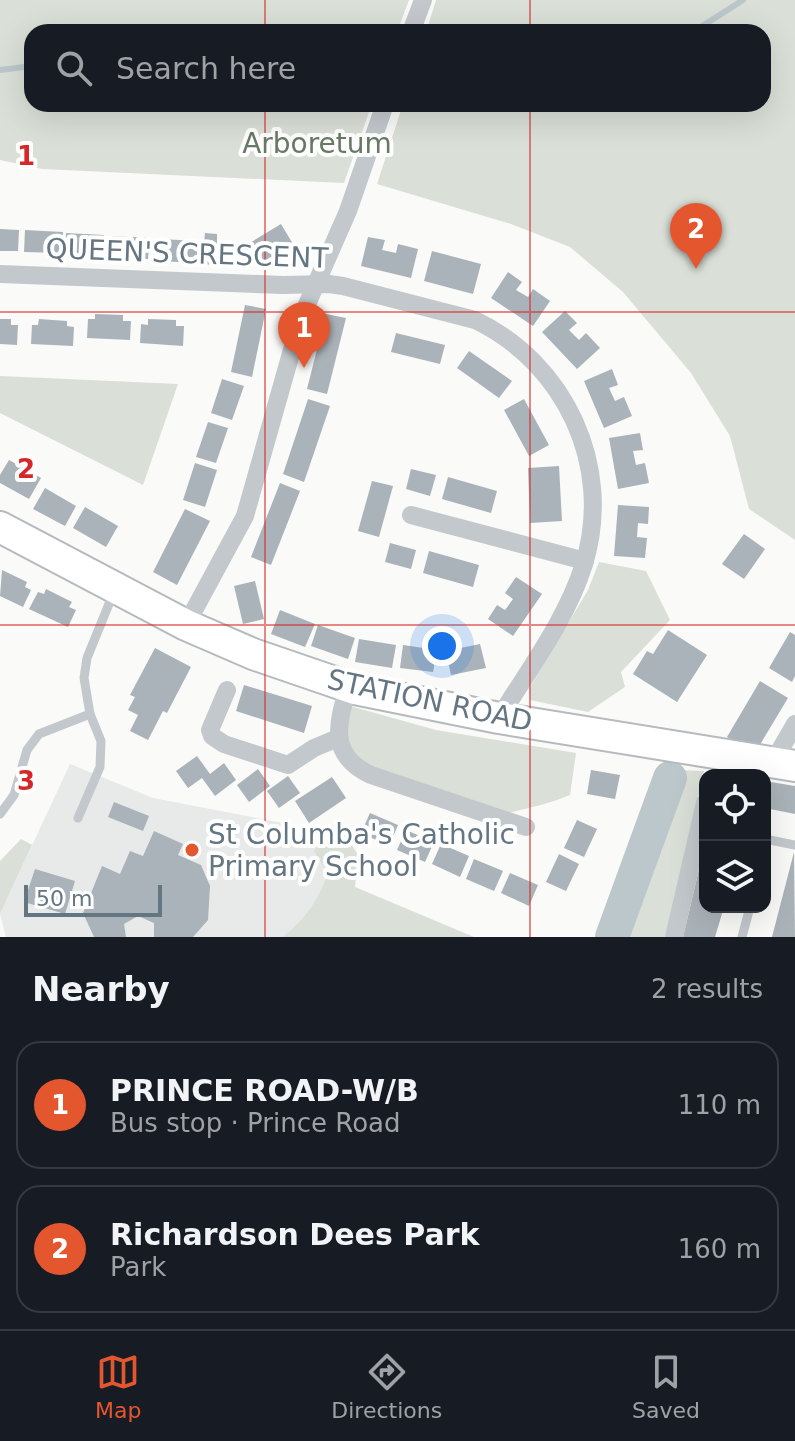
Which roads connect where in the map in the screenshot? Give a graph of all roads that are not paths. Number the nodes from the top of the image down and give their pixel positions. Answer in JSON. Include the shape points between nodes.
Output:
{"nodes":[{"id":1,"x":423,"y":0,"type":"edge"},
{"id":2,"x":414,"y":24,"type":"edge"},
{"id":3,"x":382,"y":112,"type":"edge"},
{"id":4,"x":0,"y":274,"type":"edge"},
{"id":5,"x":315,"y":284,"type":"junction"},
{"id":6,"x":411,"y":515,"type":"dead end"},
{"id":7,"x":0,"y":527,"type":"edge"},
{"id":8,"x":585,"y":561,"type":"junction"},
{"id":9,"x":115,"y":588,"type":"junction"},
{"id":10,"x":186,"y":625,"type":"junction"},
{"id":11,"x":349,"y":686,"type":"junction"},
{"id":12,"x":227,"y":690,"type":"dead end"},
{"id":13,"x":90,"y":714,"type":"junction"},
{"id":14,"x":499,"y":718,"type":"junction"},
{"id":15,"x":795,"y":724,"type":"edge"},
{"id":16,"x":338,"y":738,"type":"junction"},
{"id":17,"x":784,"y":764,"type":"edge"},
{"id":18,"x":0,"y":814,"type":"edge"},
{"id":19,"x":78,"y":818,"type":"dead end"},
{"id":20,"x":526,"y":827,"type":"dead end"},
{"id":21,"x":700,"y":841,"type":"edge"},
{"id":22,"x":771,"y":843,"type":"edge"},
{"id":23,"x":795,"y":845,"type":"edge"},
{"id":24,"x":748,"y":913,"type":"edge"},
{"id":25,"x":674,"y":937,"type":"edge"},
{"id":26,"x":742,"y":937,"type":"edge"}],
"edges":[{"from":1,"to":2,"type":"street"},
{"from":3,"to":5,"type":"street","via":[[348,211]]},
{"from":4,"to":5,"type":"street","name":"QUEEN'S CRESCENT"},
{"from":5,"to":8,"type":"street","name":"QUEEN'S CRESCENT","via":[[343,286],[475,320],[509,340],[544,371],[569,407],[584,448],[592,508]]},
{"from":5,"to":10,"type":"street","via":[[245,516]]},
{"from":6,"to":8,"type":"street"},
{"from":7,"to":9,"type":"main road","name":"STATION ROAD"},
{"from":8,"to":14,"type":"street","name":"QUEEN'S CRESCENT","via":[[568,604]]},
{"from":9,"to":10,"type":"main road","name":"STATION ROAD"},
{"from":9,"to":13,"type":"lane","via":[[87,658],[84,678]]},
{"from":10,"to":11,"type":"main road","name":"STATION ROAD"},
{"from":11,"to":14,"type":"main road","name":"STATION ROAD"},
{"from":11,"to":16,"type":"street"},
{"from":12,"to":16,"type":"street","via":[[202,734],[224,744],[286,765]]},
{"from":13,"to":18,"type":"lane","via":[[39,734],[27,750],[14,795]]},
{"from":13,"to":19,"type":"lane","via":[[101,741],[100,767]]},
{"from":14,"to":17,"type":"main road","name":"STATION ROAD"},
{"from":15,"to":17,"type":"street"},
{"from":16,"to":20,"type":"street","via":[[349,761],[361,770]]},
{"from":21,"to":25,"type":"street"},
{"from":22,"to":23,"type":"lane"},
{"from":24,"to":26,"type":"lane"}]}
